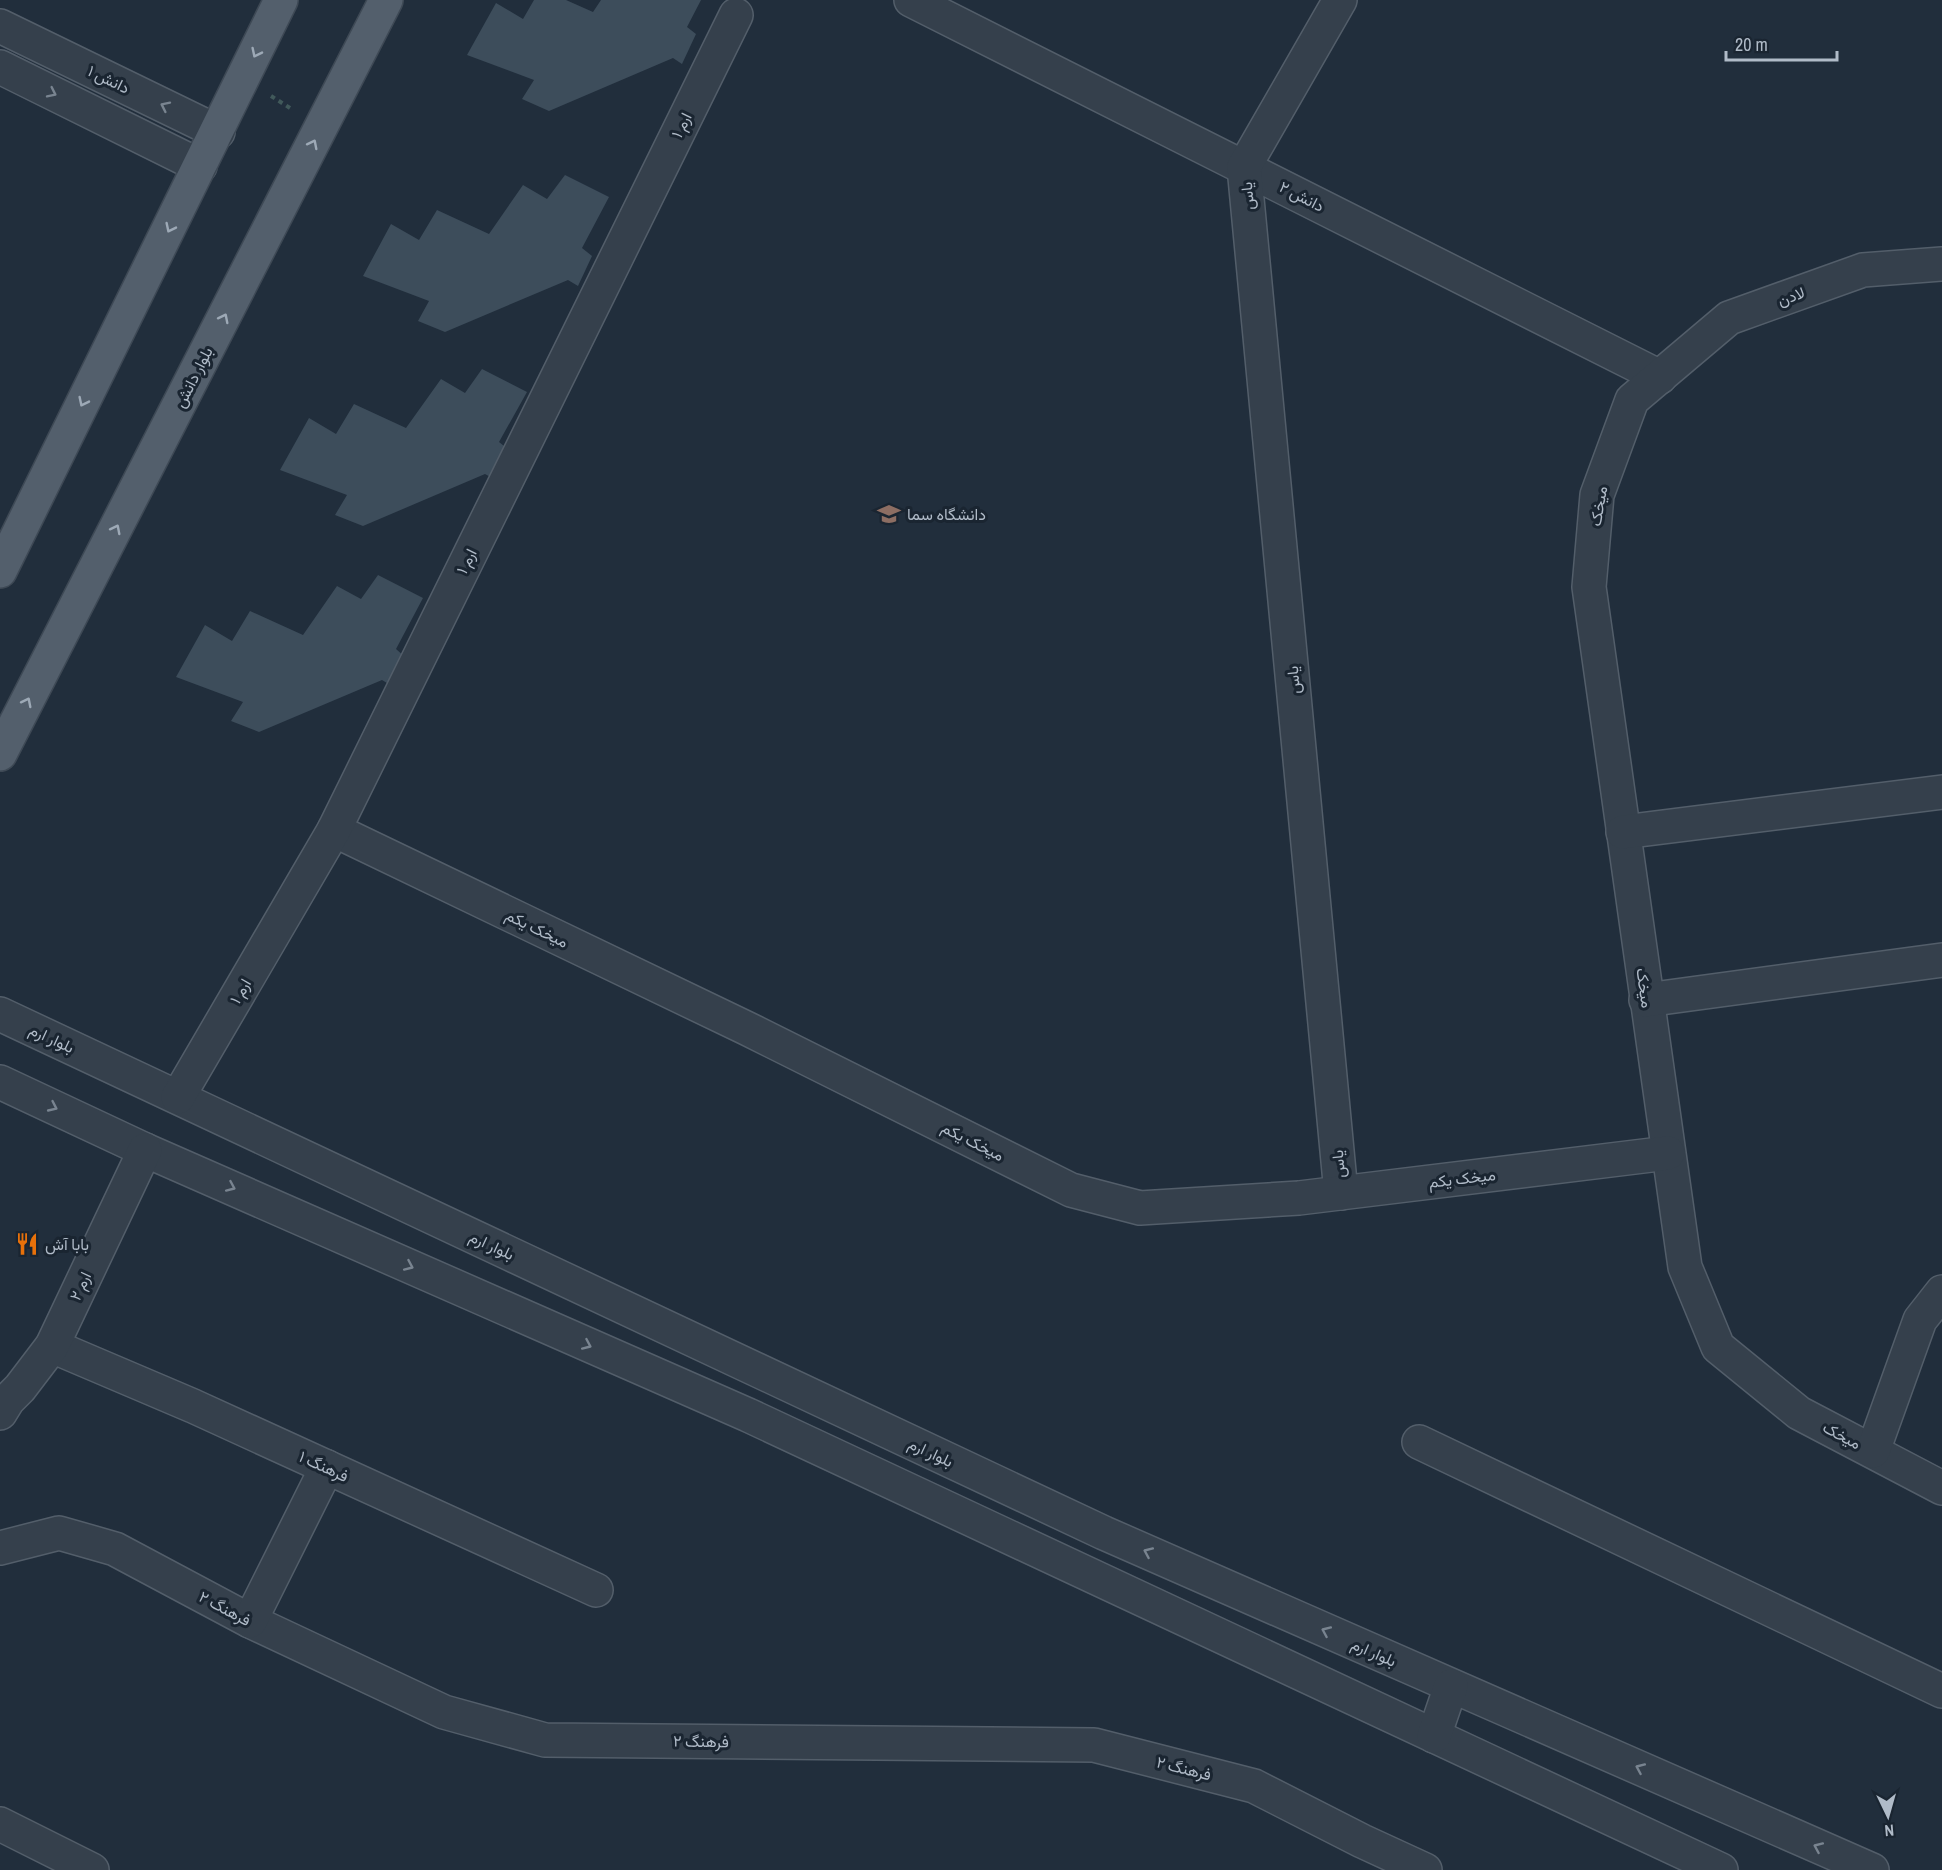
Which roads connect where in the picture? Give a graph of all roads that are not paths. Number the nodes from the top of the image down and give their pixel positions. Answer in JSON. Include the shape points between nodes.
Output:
{"nodes":[{"id":1,"x":281,"y":0,"type":"edge"},
{"id":2,"x":386,"y":0,"type":"edge"},
{"id":3,"x":910,"y":0,"type":"edge"},
{"id":4,"x":1340,"y":0,"type":"edge"},
{"id":5,"x":736,"y":15,"type":"dead end"},
{"id":6,"x":0,"y":26,"type":"edge"},
{"id":7,"x":0,"y":68,"type":"edge"},
{"id":8,"x":218,"y":132,"type":"junction"},
{"id":9,"x":200,"y":166,"type":"junction"},
{"id":10,"x":1244,"y":167,"type":"junction"},
{"id":11,"x":1942,"y":264,"type":"edge"},
{"id":12,"x":1660,"y":377,"type":"junction"},
{"id":13,"x":0,"y":572,"type":"edge"},
{"id":14,"x":0,"y":754,"type":"edge"},
{"id":15,"x":1942,"y":792,"type":"edge"},
{"id":16,"x":334,"y":831,"type":"junction"},
{"id":17,"x":1623,"y":831,"type":"junction"},
{"id":18,"x":1942,"y":960,"type":"edge"},
{"id":19,"x":1647,"y":1000,"type":"junction"},
{"id":20,"x":0,"y":1014,"type":"edge"},
{"id":21,"x":0,"y":1082,"type":"edge"},
{"id":22,"x":178,"y":1097,"type":"junction"},
{"id":23,"x":145,"y":1150,"type":"junction"},
{"id":24,"x":1668,"y":1153,"type":"junction"},
{"id":25,"x":1341,"y":1193,"type":"junction"},
{"id":26,"x":1942,"y":1292,"type":"edge"},
{"id":27,"x":52,"y":1346,"type":"junction"},
{"id":28,"x":3,"y":1403,"type":"edge"},
{"id":29,"x":1419,"y":1442,"type":"dead end"},
{"id":30,"x":1873,"y":1451,"type":"junction"},
{"id":31,"x":327,"y":1467,"type":"junction"},
{"id":32,"x":1942,"y":1488,"type":"edge"},
{"id":33,"x":0,"y":1548,"type":"edge"},
{"id":34,"x":596,"y":1590,"type":"dead end"},
{"id":35,"x":250,"y":1621,"type":"junction"},
{"id":36,"x":1451,"y":1686,"type":"junction"},
{"id":37,"x":1942,"y":1691,"type":"edge"},
{"id":38,"x":1434,"y":1736,"type":"junction"},
{"id":39,"x":0,"y":1824,"type":"edge"},
{"id":40,"x":1411,"y":1867,"type":"edge"},
{"id":41,"x":92,"y":1870,"type":"edge"},
{"id":42,"x":1721,"y":1870,"type":"edge"},
{"id":43,"x":1872,"y":1870,"type":"edge"}],
"edges":[{"from":1,"to":8,"type":"main road","one_way":true},
{"from":14,"to":2,"type":"main road","name":"بلوار دانش","one_way":true},
{"from":3,"to":10,"type":"street","name":"دانش ۲"},
{"from":4,"to":10,"type":"street"},
{"from":5,"to":16,"type":"street","name":"ارم ۱"},
{"from":8,"to":6,"type":"street","name":"دانش ۱","one_way":true},
{"from":7,"to":9,"type":"street","one_way":true},
{"from":8,"to":9,"type":"main road"},
{"from":9,"to":13,"type":"main road","one_way":true},
{"from":10,"to":12,"type":"street","name":"دانش ۲"},
{"from":10,"to":25,"type":"street","name":"یاس"},
{"from":11,"to":12,"type":"street","name":"لادن","via":[[1863,270],[1729,318]]},
{"from":12,"to":17,"type":"street","name":"میخک","via":[[1632,400],[1597,495],[1589,587]]},
{"from":15,"to":17,"type":"street"},
{"from":16,"to":22,"type":"street","name":"ارم ۱"},
{"from":16,"to":25,"type":"street","name":"میخک یکم","via":[[746,1028],[1071,1190],[1140,1208]]},
{"from":17,"to":19,"type":"street","name":"میخک"},
{"from":18,"to":19,"type":"street"},
{"from":19,"to":24,"type":"street","name":"میخک"},
{"from":20,"to":22,"type":"street","name":"بلوار ارم"},
{"from":21,"to":23,"type":"street","one_way":true},
{"from":36,"to":22,"type":"street","name":"بلوار ارم","one_way":true,"via":[[1104,1533]]},
{"from":23,"to":27,"type":"street","name":"ارم ۲"},
{"from":23,"to":38,"type":"street","one_way":true,"via":[[748,1416]]},
{"from":24,"to":25,"type":"street","name":"میخک یکم"},
{"from":24,"to":30,"type":"street","name":"میخک","via":[[1685,1267],[1718,1347],[1799,1413]]},
{"from":26,"to":30,"type":"street","via":[[1920,1320]]},
{"from":27,"to":28,"type":"street","name":"ارم ۲","via":[[20,1388]]},
{"from":27,"to":31,"type":"street","name":"فرهنگ ۱"},
{"from":29,"to":37,"type":"street"},
{"from":30,"to":32,"type":"street","name":"میخک"},
{"from":31,"to":34,"type":"street","name":"فرهنگ ۱"},
{"from":31,"to":35,"type":"street"},
{"from":33,"to":35,"type":"street","name":"فرهنگ ۲","via":[[60,1533],[115,1550]]},
{"from":35,"to":40,"type":"street","name":"فرهنگ ۲","via":[[444,1712],[545,1740],[1094,1745],[1254,1786]]},
{"from":36,"to":38,"type":"street"},
{"from":43,"to":36,"type":"street","name":"بلوار ارم","one_way":true},
{"from":38,"to":42,"type":"street"},
{"from":39,"to":41,"type":"street"}]}
